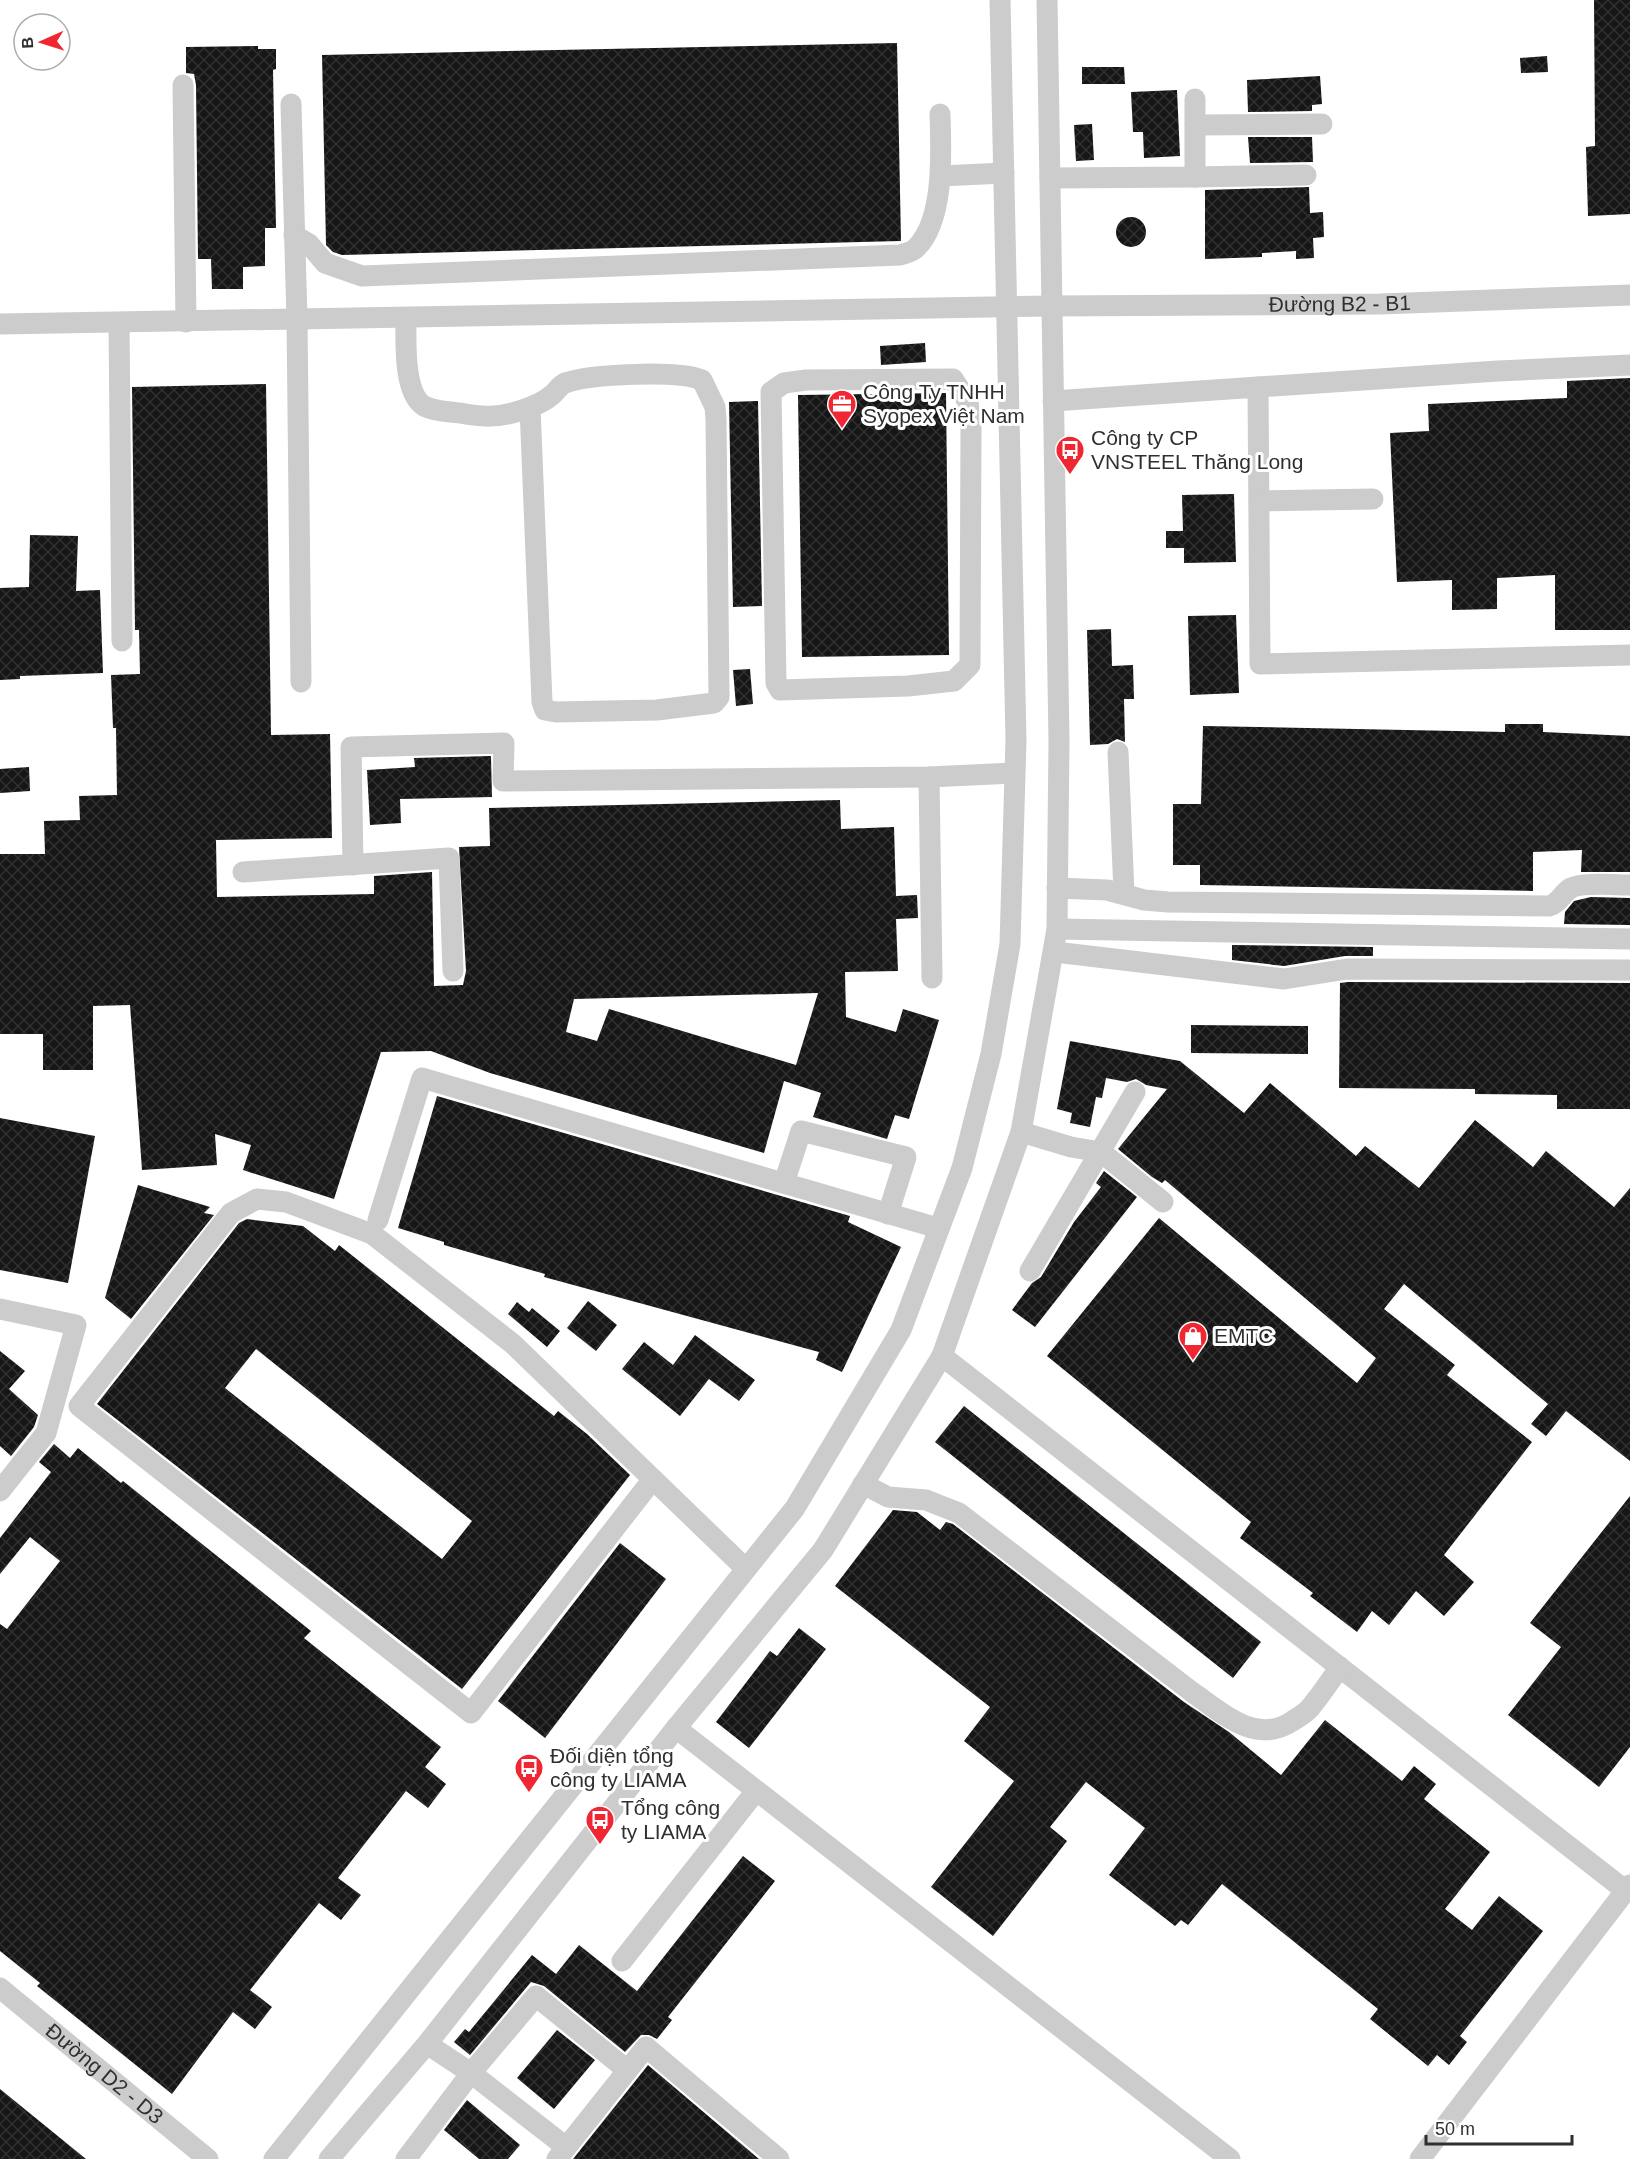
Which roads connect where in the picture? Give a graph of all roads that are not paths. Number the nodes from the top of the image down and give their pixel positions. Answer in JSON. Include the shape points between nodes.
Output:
{"nodes":[{"id":1,"x":1000,"y":0,"type":"edge"},
{"id":2,"x":1047,"y":0,"type":"edge"},
{"id":3,"x":183,"y":85,"type":"dead end"},
{"id":4,"x":1195,"y":99,"type":"dead end"},
{"id":5,"x":291,"y":104,"type":"dead end"},
{"id":6,"x":940,"y":114,"type":"dead end"},
{"id":7,"x":1322,"y":124,"type":"dead end"},
{"id":8,"x":1195,"y":125,"type":"junction"},
{"id":9,"x":1004,"y":173,"type":"junction"},
{"id":10,"x":1306,"y":175,"type":"dead end"},
{"id":11,"x":941,"y":176,"type":"junction"},
{"id":12,"x":1050,"y":177,"type":"junction"},
{"id":13,"x":1195,"y":177,"type":"junction"},
{"id":14,"x":294,"y":235,"type":"junction"},
{"id":15,"x":1630,"y":295,"type":"edge"},
{"id":16,"x":1050,"y":306,"type":"junction"},
{"id":17,"x":1007,"y":308,"type":"junction"},
{"id":18,"x":406,"y":318,"type":"junction"},
{"id":19,"x":297,"y":320,"type":"junction"},
{"id":20,"x":186,"y":322,"type":"junction"},
{"id":21,"x":119,"y":323,"type":"junction"},
{"id":22,"x":0,"y":324,"type":"edge"},
{"id":23,"x":1630,"y":366,"type":"edge"},
{"id":24,"x":1258,"y":387,"type":"junction"},
{"id":25,"x":1053,"y":401,"type":"junction"},
{"id":26,"x":530,"y":407,"type":"junction"},
{"id":27,"x":1373,"y":499,"type":"dead end"},
{"id":28,"x":1259,"y":501,"type":"junction"},
{"id":29,"x":122,"y":641,"type":"dead end"},
{"id":30,"x":1630,"y":655,"type":"edge"},
{"id":31,"x":954,"y":681,"type":"joint"},
{"id":32,"x":301,"y":682,"type":"dead end"},
{"id":33,"x":1118,"y":752,"type":"dead end"},
{"id":34,"x":1014,"y":773,"type":"junction"},
{"id":35,"x":929,"y":777,"type":"junction"},
{"id":36,"x":353,"y":865,"type":"junction"},
{"id":37,"x":243,"y":872,"type":"dead end"},
{"id":38,"x":1630,"y":885,"type":"edge"},
{"id":39,"x":1057,"y":888,"type":"junction"},
{"id":40,"x":1124,"y":893,"type":"junction"},
{"id":41,"x":1057,"y":929,"type":"junction"},
{"id":42,"x":1630,"y":939,"type":"edge"},
{"id":43,"x":1055,"y":952,"type":"junction"},
{"id":44,"x":1630,"y":970,"type":"edge"},
{"id":45,"x":453,"y":971,"type":"dead end"},
{"id":46,"x":932,"y":978,"type":"dead end"},
{"id":47,"x":1135,"y":1092,"type":"dead end"},
{"id":48,"x":1021,"y":1132,"type":"junction"},
{"id":49,"x":1101,"y":1152,"type":"junction"},
{"id":50,"x":784,"y":1183,"type":"junction"},
{"id":51,"x":1163,"y":1202,"type":"dead end"},
{"id":52,"x":888,"y":1214,"type":"junction"},
{"id":53,"x":378,"y":1220,"type":"dead end"},
{"id":54,"x":938,"y":1228,"type":"junction"},
{"id":55,"x":1030,"y":1271,"type":"dead end"},
{"id":56,"x":0,"y":1309,"type":"edge"},
{"id":57,"x":942,"y":1356,"type":"junction"},
{"id":58,"x":653,"y":1479,"type":"junction"},
{"id":59,"x":863,"y":1484,"type":"junction"},
{"id":60,"x":0,"y":1491,"type":"edge"},
{"id":61,"x":746,"y":1569,"type":"junction"},
{"id":62,"x":1340,"y":1667,"type":"junction"},
{"id":63,"x":676,"y":1728,"type":"junction"},
{"id":64,"x":756,"y":1791,"type":"junction"},
{"id":65,"x":1628,"y":1888,"type":"edge"},
{"id":66,"x":622,"y":1960,"type":"dead end"},
{"id":67,"x":0,"y":1988,"type":"edge"},
{"id":68,"x":427,"y":2044,"type":"junction"},
{"id":69,"x":627,"y":2070,"type":"junction"},
{"id":70,"x":471,"y":2073,"type":"junction"},
{"id":71,"x":561,"y":2153,"type":"edge"},
{"id":72,"x":208,"y":2159,"type":"edge"},
{"id":73,"x":274,"y":2159,"type":"edge"},
{"id":74,"x":329,"y":2159,"type":"edge"},
{"id":75,"x":406,"y":2159,"type":"edge"},
{"id":76,"x":779,"y":2159,"type":"edge"},
{"id":77,"x":1230,"y":2159,"type":"edge"},
{"id":78,"x":1420,"y":2159,"type":"edge"}],
"edges":[{"from":1,"to":9,"type":"street"},
{"from":2,"to":12,"type":"street"},
{"from":3,"to":20,"type":"street"},
{"from":4,"to":8,"type":"street"},
{"from":5,"to":14,"type":"street"},
{"from":6,"to":11,"type":"street"},
{"from":7,"to":8,"type":"street"},
{"from":8,"to":13,"type":"street"},
{"from":9,"to":11,"type":"street"},
{"from":9,"to":17,"type":"street"},
{"from":10,"to":13,"type":"street"},
{"from":11,"to":14,"type":"street","via":[[924,238],[915,250],[900,255],[362,276],[325,263],[309,244]]},
{"from":12,"to":13,"type":"street"},
{"from":12,"to":16,"type":"street"},
{"from":14,"to":19,"type":"street"},
{"from":15,"to":16,"type":"street","name":"Đường B2 - B1","via":[[1380,304]]},
{"from":16,"to":17,"type":"street","name":"Đường B2 - B1"},
{"from":16,"to":25,"type":"street"},
{"from":17,"to":18,"type":"street","name":"Đường B2 - B1"},
{"from":17,"to":34,"type":"street"},
{"from":18,"to":19,"type":"street","name":"Đường B2 - B1"},
{"from":18,"to":26,"type":"street","via":[[406,367],[414,394],[424,406],[490,418]]},
{"from":19,"to":20,"type":"street","name":"Đường B2 - B1"},
{"from":19,"to":32,"type":"street"},
{"from":20,"to":21,"type":"street","name":"Đường B2 - B1"},
{"from":21,"to":22,"type":"street","name":"Đường B2 - B1"},
{"from":21,"to":29,"type":"street"},
{"from":23,"to":24,"type":"street"},
{"from":24,"to":25,"type":"street"},
{"from":24,"to":28,"type":"street"},
{"from":25,"to":39,"type":"street","via":[[1059,741]]},
{"from":26,"to":26,"type":"street","via":[[542,702],[546,710],[657,710],[714,703],[719,697],[716,420],[715,407],[702,380],[691,375],[644,374],[564,383],[551,397]]},
{"from":27,"to":28,"type":"street"},
{"from":28,"to":30,"type":"street","via":[[1260,664]]},
{"from":31,"to":31,"type":"street","via":[[780,690],[776,683],[771,392],[784,383],[953,379],[962,391],[968,402],[971,427],[970,665]]},
{"from":33,"to":40,"type":"street"},
{"from":34,"to":35,"type":"street"},
{"from":34,"to":54,"type":"street","via":[[1009,955],[991,1054],[963,1168]]},
{"from":35,"to":36,"type":"street","via":[[503,781],[504,743],[351,747]]},
{"from":35,"to":46,"type":"street"},
{"from":36,"to":37,"type":"street"},
{"from":36,"to":45,"type":"street","via":[[449,858]]},
{"from":38,"to":40,"type":"street","via":[[1576,886],[1549,906],[1168,902]]},
{"from":39,"to":40,"type":"street"},
{"from":39,"to":41,"type":"street"},
{"from":41,"to":42,"type":"street"},
{"from":41,"to":43,"type":"street"},
{"from":43,"to":44,"type":"street","via":[[1284,979],[1347,969]]},
{"from":43,"to":48,"type":"street"},
{"from":47,"to":49,"type":"street"},
{"from":48,"to":49,"type":"street"},
{"from":48,"to":57,"type":"street"},
{"from":49,"to":51,"type":"street"},
{"from":49,"to":55,"type":"street"},
{"from":50,"to":52,"type":"street"},
{"from":50,"to":52,"type":"street","via":[[801,1131],[906,1157]]},
{"from":50,"to":53,"type":"street","via":[[422,1078]]},
{"from":52,"to":54,"type":"street"},
{"from":54,"to":61,"type":"street","via":[[901,1330],[795,1508]]},
{"from":56,"to":60,"type":"street","via":[[76,1325],[46,1433]]},
{"from":57,"to":59,"type":"street"},
{"from":57,"to":62,"type":"street"},
{"from":58,"to":58,"type":"street","via":[[471,1713],[79,1406],[231,1213],[257,1199],[286,1202],[372,1234],[513,1344]]},
{"from":58,"to":61,"type":"street"},
{"from":59,"to":62,"type":"street","via":[[888,1497],[926,1500],[959,1513],[1192,1692],[1254,1730],[1270,1731],[1308,1711]]},
{"from":59,"to":63,"type":"street","via":[[823,1550]]},
{"from":61,"to":73,"type":"street"},
{"from":62,"to":65,"type":"street"},
{"from":63,"to":64,"type":"street"},
{"from":63,"to":68,"type":"street"},
{"from":64,"to":66,"type":"street"},
{"from":64,"to":77,"type":"street"},
{"from":65,"to":78,"type":"street"},
{"from":67,"to":72,"type":"street","name":"Đường D2 - D3"},
{"from":68,"to":70,"type":"street"},
{"from":68,"to":74,"type":"street"},
{"from":69,"to":70,"type":"street","via":[[536,1996]]},
{"from":69,"to":71,"type":"street"},
{"from":69,"to":76,"type":"street","via":[[646,2047]]},
{"from":70,"to":71,"type":"street"},
{"from":70,"to":75,"type":"street"}]}
